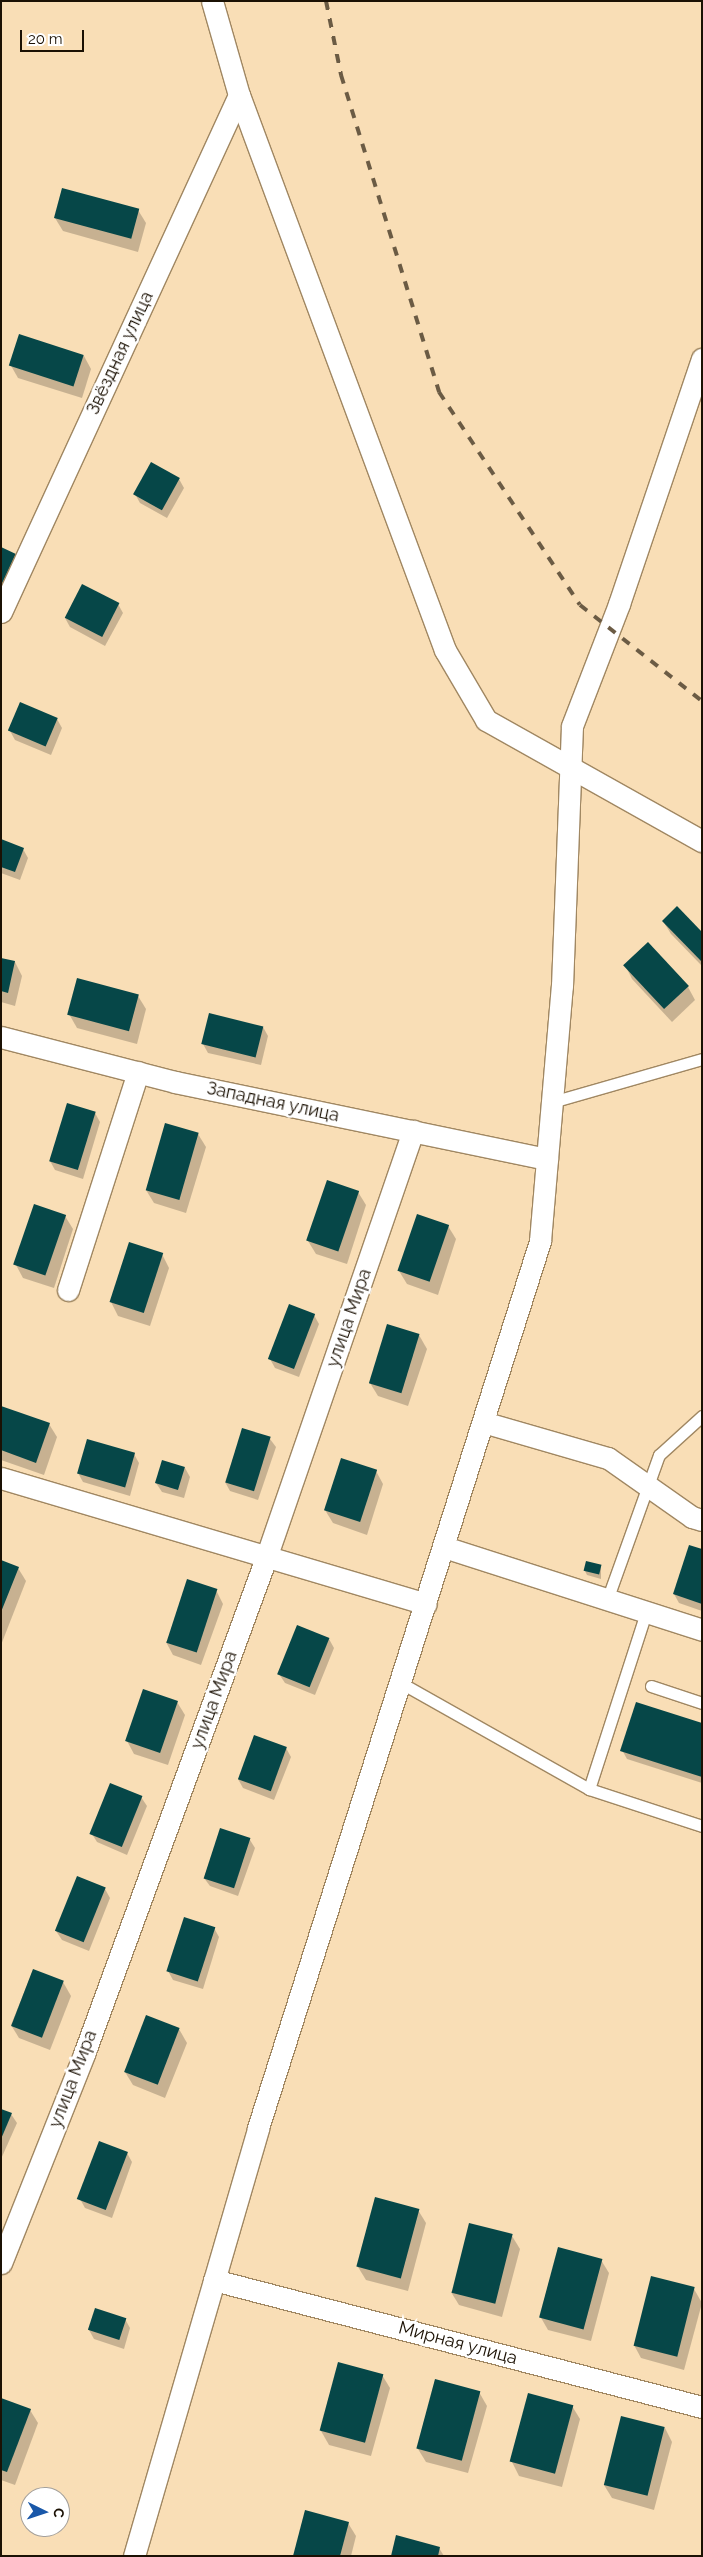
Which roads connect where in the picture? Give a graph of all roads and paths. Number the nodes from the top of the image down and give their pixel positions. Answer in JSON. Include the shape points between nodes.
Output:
{"nodes":[{"id":1,"x":212,"y":1,"type":"edge"},
{"id":2,"x":239,"y":95,"type":"junction"},
{"id":3,"x":702,"y":359,"type":"edge"},
{"id":4,"x":1,"y":612,"type":"edge"},
{"id":5,"x":570,"y":768,"type":"junction"},
{"id":6,"x":702,"y":842,"type":"edge"},
{"id":7,"x":1,"y":1037,"type":"edge"},
{"id":8,"x":702,"y":1058,"type":"edge"},
{"id":9,"x":138,"y":1072,"type":"junction"},
{"id":10,"x":552,"y":1102,"type":"junction"},
{"id":11,"x":413,"y":1131,"type":"junction"},
{"id":12,"x":547,"y":1159,"type":"junction"},
{"id":13,"x":68,"y":1290,"type":"dead end"},
{"id":14,"x":702,"y":1416,"type":"edge"},
{"id":15,"x":483,"y":1422,"type":"junction"},
{"id":16,"x":1,"y":1478,"type":"edge"},
{"id":17,"x":647,"y":1486,"type":"junction"},
{"id":18,"x":702,"y":1520,"type":"edge"},
{"id":19,"x":444,"y":1547,"type":"junction"},
{"id":20,"x":266,"y":1558,"type":"junction"},
{"id":21,"x":606,"y":1600,"type":"junction"},
{"id":22,"x":426,"y":1604,"type":"junction"},
{"id":23,"x":646,"y":1612,"type":"junction"},
{"id":24,"x":702,"y":1630,"type":"edge"},
{"id":25,"x":401,"y":1683,"type":"junction"},
{"id":26,"x":651,"y":1686,"type":"dead end"},
{"id":27,"x":702,"y":1703,"type":"edge"},
{"id":28,"x":589,"y":1789,"type":"junction"},
{"id":29,"x":702,"y":1826,"type":"edge"},
{"id":30,"x":1,"y":2263,"type":"edge"},
{"id":31,"x":214,"y":2280,"type":"junction"},
{"id":32,"x":702,"y":2407,"type":"edge"},
{"id":33,"x":134,"y":2556,"type":"edge"}],
"edges":[{"from":1,"to":2,"type":"street"},
{"from":2,"to":4,"type":"street","name":"Звёздная улица"},
{"from":2,"to":5,"type":"street","via":[[444,650],[486,720]]},
{"from":3,"to":5,"type":"street","via":[[618,604],[572,726]]},
{"from":5,"to":6,"type":"street"},
{"from":5,"to":10,"type":"street","via":[[562,986]]},
{"from":7,"to":9,"type":"street","name":"Западная улица"},
{"from":8,"to":10,"type":"lane"},
{"from":9,"to":11,"type":"street","name":"Западная улица"},
{"from":9,"to":13,"type":"street"},
{"from":10,"to":12,"type":"street"},
{"from":11,"to":12,"type":"street","name":"Западная улица"},
{"from":11,"to":20,"type":"street","name":"улица Мира"},
{"from":12,"to":15,"type":"street","via":[[540,1241]]},
{"from":14,"to":17,"type":"lane","via":[[660,1455]]},
{"from":15,"to":17,"type":"street","via":[[608,1458]]},
{"from":15,"to":19,"type":"street"},
{"from":16,"to":20,"type":"street"},
{"from":17,"to":18,"type":"street","via":[[692,1517]]},
{"from":17,"to":21,"type":"lane"},
{"from":19,"to":21,"type":"street"},
{"from":19,"to":22,"type":"street"},
{"from":20,"to":22,"type":"street"},
{"from":20,"to":30,"type":"street","name":"улица Мира","via":[[84,2054]]},
{"from":21,"to":23,"type":"street"},
{"from":22,"to":25,"type":"street"},
{"from":23,"to":24,"type":"street"},
{"from":23,"to":28,"type":"lane"},
{"from":25,"to":28,"type":"lane"},
{"from":25,"to":31,"type":"street","via":[[258,2128]]},
{"from":26,"to":27,"type":"lane"},
{"from":28,"to":29,"type":"lane"},
{"from":31,"to":32,"type":"street","name":"Мирная улица"},
{"from":31,"to":33,"type":"street"}]}
